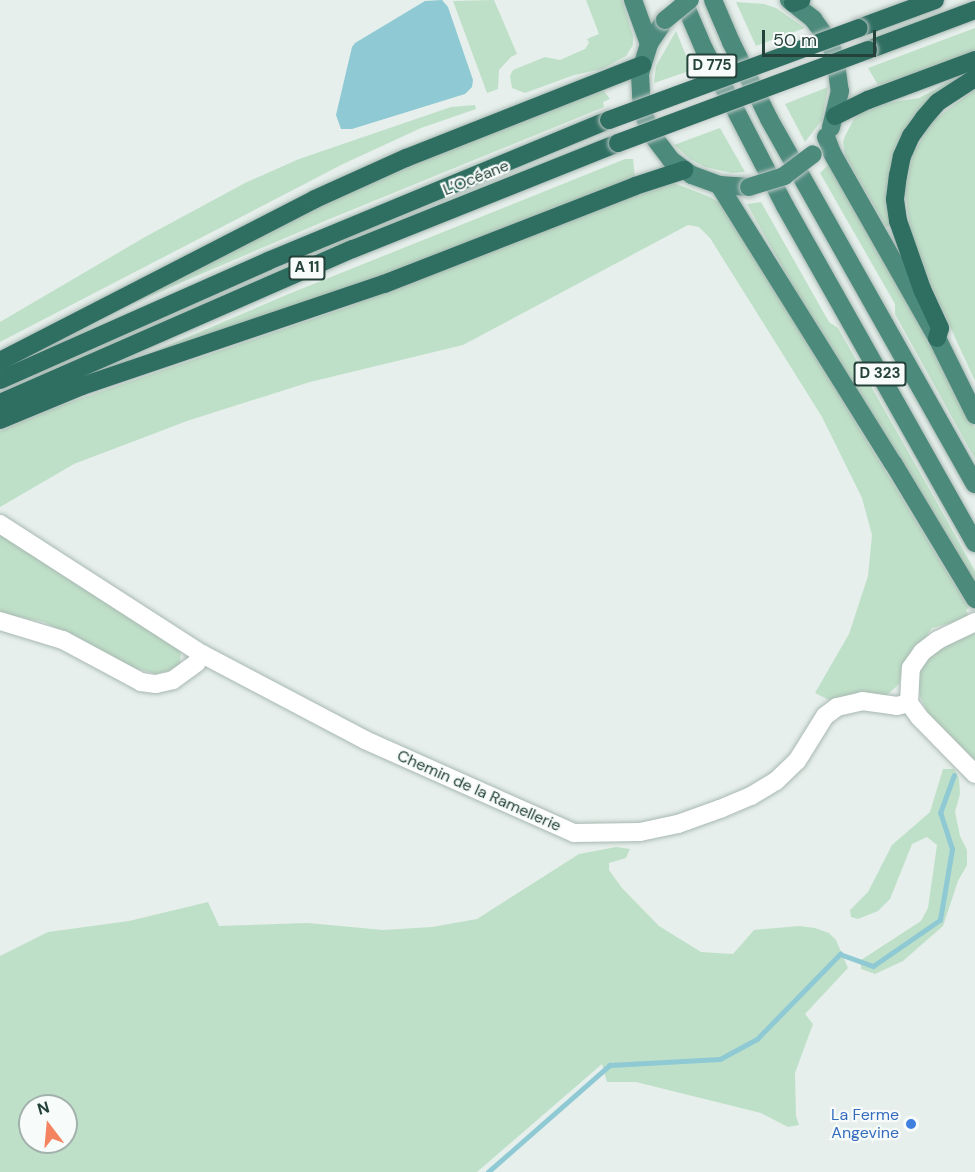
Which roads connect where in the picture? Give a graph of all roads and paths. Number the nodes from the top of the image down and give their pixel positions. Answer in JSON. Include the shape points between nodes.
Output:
{"nodes":[{"id":1,"x":633,"y":0,"type":"edge"},
{"id":2,"x":683,"y":0,"type":"edge"},
{"id":3,"x":690,"y":0,"type":"edge"},
{"id":4,"x":713,"y":0,"type":"edge"},
{"id":5,"x":935,"y":0,"type":"edge"},
{"id":6,"x":794,"y":1,"type":"edge"},
{"id":7,"x":975,"y":10,"type":"edge"},
{"id":8,"x":649,"y":44,"type":"junction"},
{"id":9,"x":975,"y":60,"type":"edge"},
{"id":10,"x":642,"y":65,"type":"junction"},
{"id":11,"x":975,"y":78,"type":"edge"},
{"id":12,"x":835,"y":116,"type":"junction"},
{"id":13,"x":769,"y":118,"type":"joint"},
{"id":14,"x":744,"y":131,"type":"joint"},
{"id":15,"x":826,"y":137,"type":"junction"},
{"id":16,"x":684,"y":170,"type":"junction"},
{"id":17,"x":719,"y":185,"type":"junction"},
{"id":18,"x":937,"y":338,"type":"junction"},
{"id":19,"x":0,"y":361,"type":"edge"},
{"id":20,"x":0,"y":380,"type":"edge"},
{"id":21,"x":0,"y":404,"type":"edge"},
{"id":22,"x":975,"y":415,"type":"edge"},
{"id":23,"x":0,"y":420,"type":"edge"},
{"id":24,"x":975,"y":484,"type":"edge"},
{"id":25,"x":0,"y":524,"type":"edge"},
{"id":26,"x":975,"y":543,"type":"edge"},
{"id":27,"x":975,"y":600,"type":"edge"},
{"id":28,"x":0,"y":621,"type":"edge"},
{"id":29,"x":975,"y":622,"type":"edge"},
{"id":30,"x":202,"y":654,"type":"junction"},
{"id":31,"x":909,"y":702,"type":"junction"},
{"id":32,"x":975,"y":774,"type":"edge"}],
"edges":[{"from":1,"to":8,"type":"highway"},
{"from":2,"to":14,"type":"highway","number":"D 775"},
{"from":3,"to":8,"type":"highway","bridge":true,"via":[[665,20]]},
{"from":4,"to":13,"type":"highway","number":"D 775"},
{"from":5,"to":20,"type":"highway","name":"L’Océane","number":"A 11","bridge":true,"via":[[609,120],[279,257]]},
{"from":6,"to":12,"type":"highway","via":[[813,19],[832,49],[840,82]]},
{"from":7,"to":21,"type":"highway","name":"L’Océane","number":"A 11","bridge":true,"via":[[618,143],[333,257]]},
{"from":8,"to":10,"type":"highway"},
{"from":9,"to":12,"type":"highway"},
{"from":10,"to":16,"type":"highway","via":[[639,91],[647,124],[659,147]]},
{"from":10,"to":19,"type":"highway","via":[[406,158],[315,199]]},
{"from":11,"to":18,"type":"highway","via":[[938,102],[924,118],[902,156],[898,176],[898,220],[918,280],[940,328]]},
{"from":12,"to":15,"type":"highway"},
{"from":13,"to":24,"type":"highway","number":"D 323"},
{"from":14,"to":26,"type":"highway","number":"D 323"},
{"from":15,"to":17,"type":"highway","bridge":true,"via":[[813,154],[784,177],[749,186]]},
{"from":15,"to":18,"type":"highway"},
{"from":16,"to":17,"type":"highway"},
{"from":16,"to":23,"type":"highway","via":[[384,284],[82,386]]},
{"from":17,"to":27,"type":"highway"},
{"from":18,"to":22,"type":"highway"},
{"from":25,"to":30,"type":"street","name":"Chemin de la Ramellerie"},
{"from":28,"to":30,"type":"street","via":[[63,640],[141,682],[173,680]]},
{"from":29,"to":31,"type":"street","via":[[938,639],[922,652],[911,668]]},
{"from":30,"to":31,"type":"street","name":"Chemin de la Ramellerie","via":[[365,740],[574,833],[640,832],[720,809],[776,781],[797,761],[825,716],[837,707],[862,701],[897,706]]},
{"from":31,"to":32,"type":"street"}]}
